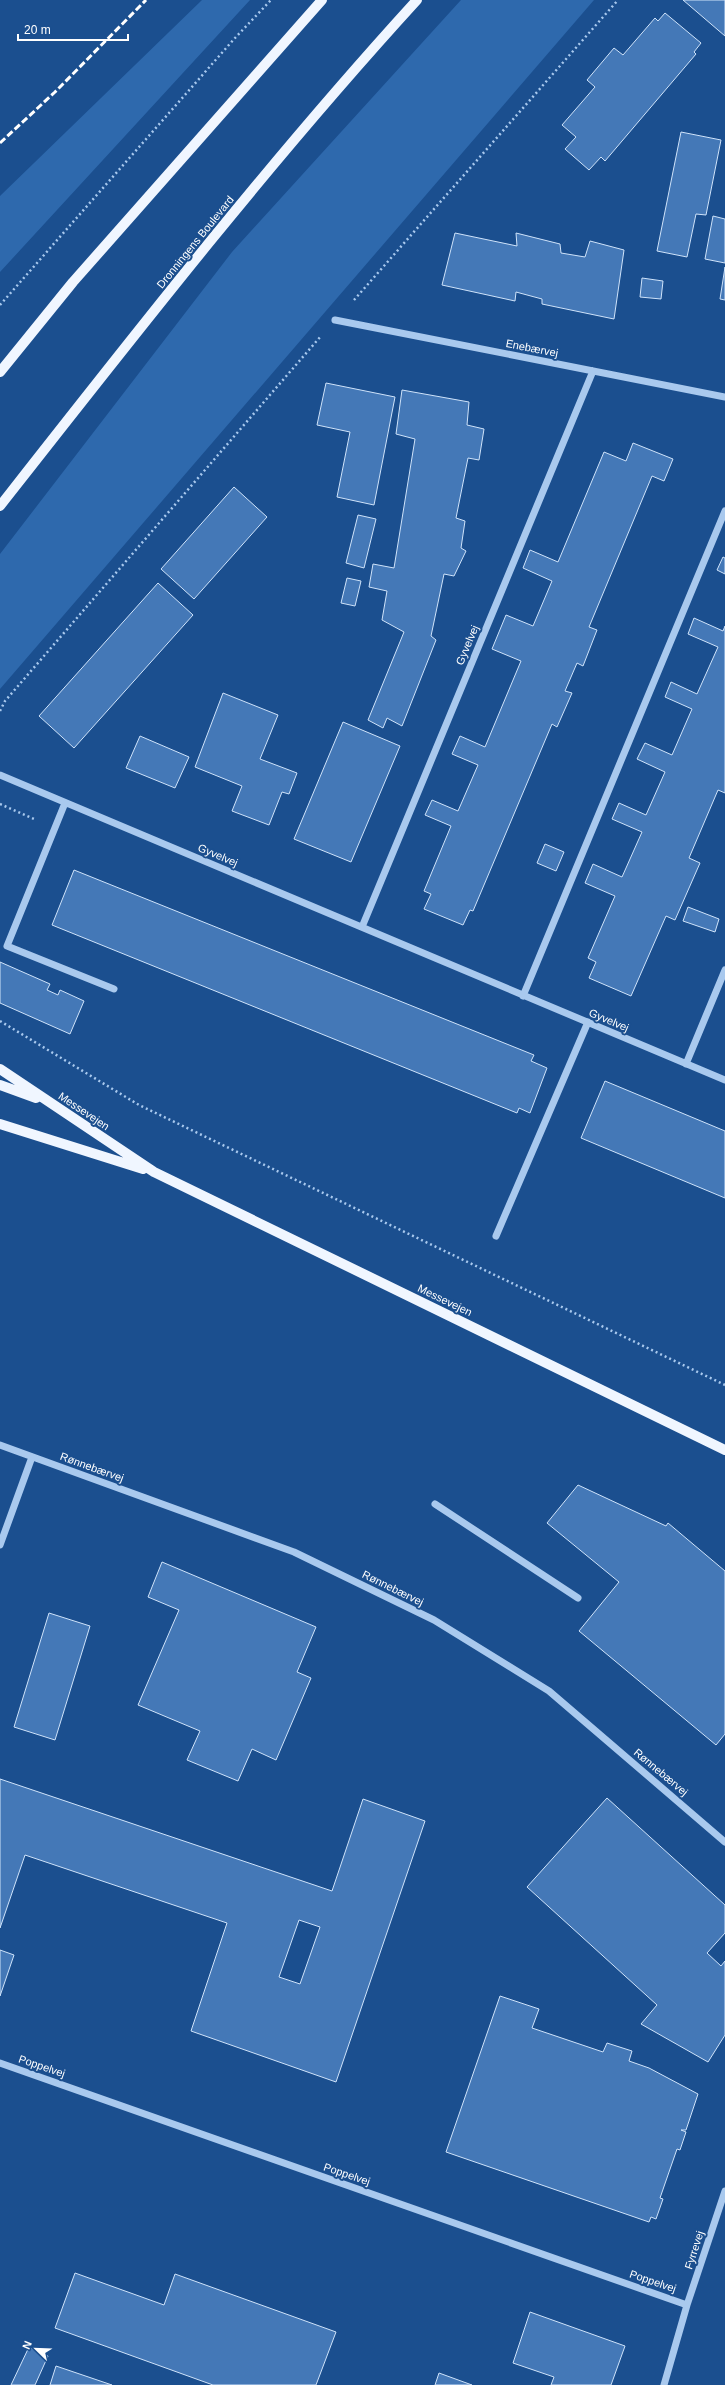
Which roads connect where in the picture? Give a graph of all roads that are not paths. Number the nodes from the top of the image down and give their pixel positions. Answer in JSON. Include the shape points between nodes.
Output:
{"nodes":[{"id":1,"x":322,"y":0,"type":"edge"},
{"id":2,"x":418,"y":0,"type":"edge"},
{"id":3,"x":335,"y":320,"type":"road end"},
{"id":4,"x":593,"y":371,"type":"junction"},
{"id":5,"x":0,"y":372,"type":"edge"},
{"id":6,"x":725,"y":397,"type":"edge"},
{"id":7,"x":0,"y":506,"type":"edge"},
{"id":8,"x":725,"y":510,"type":"edge"},
{"id":9,"x":0,"y":776,"type":"edge"},
{"id":10,"x":65,"y":803,"type":"junction"},
{"id":11,"x":362,"y":927,"type":"junction"},
{"id":12,"x":725,"y":970,"type":"edge"},
{"id":13,"x":114,"y":989,"type":"dead end"},
{"id":14,"x":524,"y":996,"type":"junction"},
{"id":15,"x":588,"y":1022,"type":"junction"},
{"id":16,"x":686,"y":1064,"type":"junction"},
{"id":17,"x":0,"y":1069,"type":"edge"},
{"id":18,"x":725,"y":1080,"type":"edge"},
{"id":19,"x":0,"y":1085,"type":"edge"},
{"id":20,"x":53,"y":1105,"type":"junction"},
{"id":21,"x":0,"y":1124,"type":"edge"},
{"id":22,"x":154,"y":1172,"type":"junction"},
{"id":23,"x":496,"y":1236,"type":"dead end"},
{"id":24,"x":0,"y":1445,"type":"edge"},
{"id":25,"x":725,"y":1450,"type":"edge"},
{"id":26,"x":32,"y":1457,"type":"junction"},
{"id":27,"x":435,"y":1504,"type":"dead end"},
{"id":28,"x":0,"y":1544,"type":"edge"},
{"id":29,"x":578,"y":1598,"type":"dead end"},
{"id":30,"x":725,"y":1842,"type":"edge"},
{"id":31,"x":0,"y":2063,"type":"edge"},
{"id":32,"x":725,"y":2191,"type":"edge"},
{"id":33,"x":687,"y":2304,"type":"junction"},
{"id":34,"x":664,"y":2385,"type":"edge"}],
"edges":[{"from":1,"to":5,"type":"main road","via":[[73,282]]},
{"from":2,"to":7,"type":"main road","name":"Dronningens Boulevard","via":[[342,82],[124,347]]},
{"from":3,"to":4,"type":"street","name":"Enebærvej"},
{"from":4,"to":6,"type":"street","name":"Enebærvej"},
{"from":4,"to":11,"type":"street","name":"Gyvelvej"},
{"from":8,"to":14,"type":"street"},
{"from":9,"to":10,"type":"street","name":"Gyvelvej"},
{"from":10,"to":11,"type":"street","name":"Gyvelvej"},
{"from":10,"to":13,"type":"street","via":[[7,946]]},
{"from":11,"to":14,"type":"street","name":"Gyvelvej"},
{"from":12,"to":16,"type":"street"},
{"from":14,"to":15,"type":"street","name":"Gyvelvej"},
{"from":15,"to":16,"type":"street","name":"Gyvelvej"},
{"from":15,"to":23,"type":"street"},
{"from":16,"to":18,"type":"street","name":"Gyvelvej"},
{"from":17,"to":20,"type":"main road","name":"Messevejen"},
{"from":19,"to":20,"type":"main road"},
{"from":20,"to":22,"type":"main road","name":"Messevejen"},
{"from":21,"to":22,"type":"main road","name":"Messevejen"},
{"from":22,"to":25,"type":"main road","name":"Messevejen"},
{"from":24,"to":26,"type":"street","name":"Rønnebærvej"},
{"from":26,"to":28,"type":"street"},
{"from":26,"to":30,"type":"street","name":"Rønnebærvej","via":[[294,1552],[434,1620],[549,1691]]},
{"from":27,"to":29,"type":"street"},
{"from":31,"to":33,"type":"street","name":"Poppelvej"},
{"from":32,"to":33,"type":"street","name":"Fyrrevej"},
{"from":33,"to":34,"type":"street","name":"Fyrrevej"}]}
